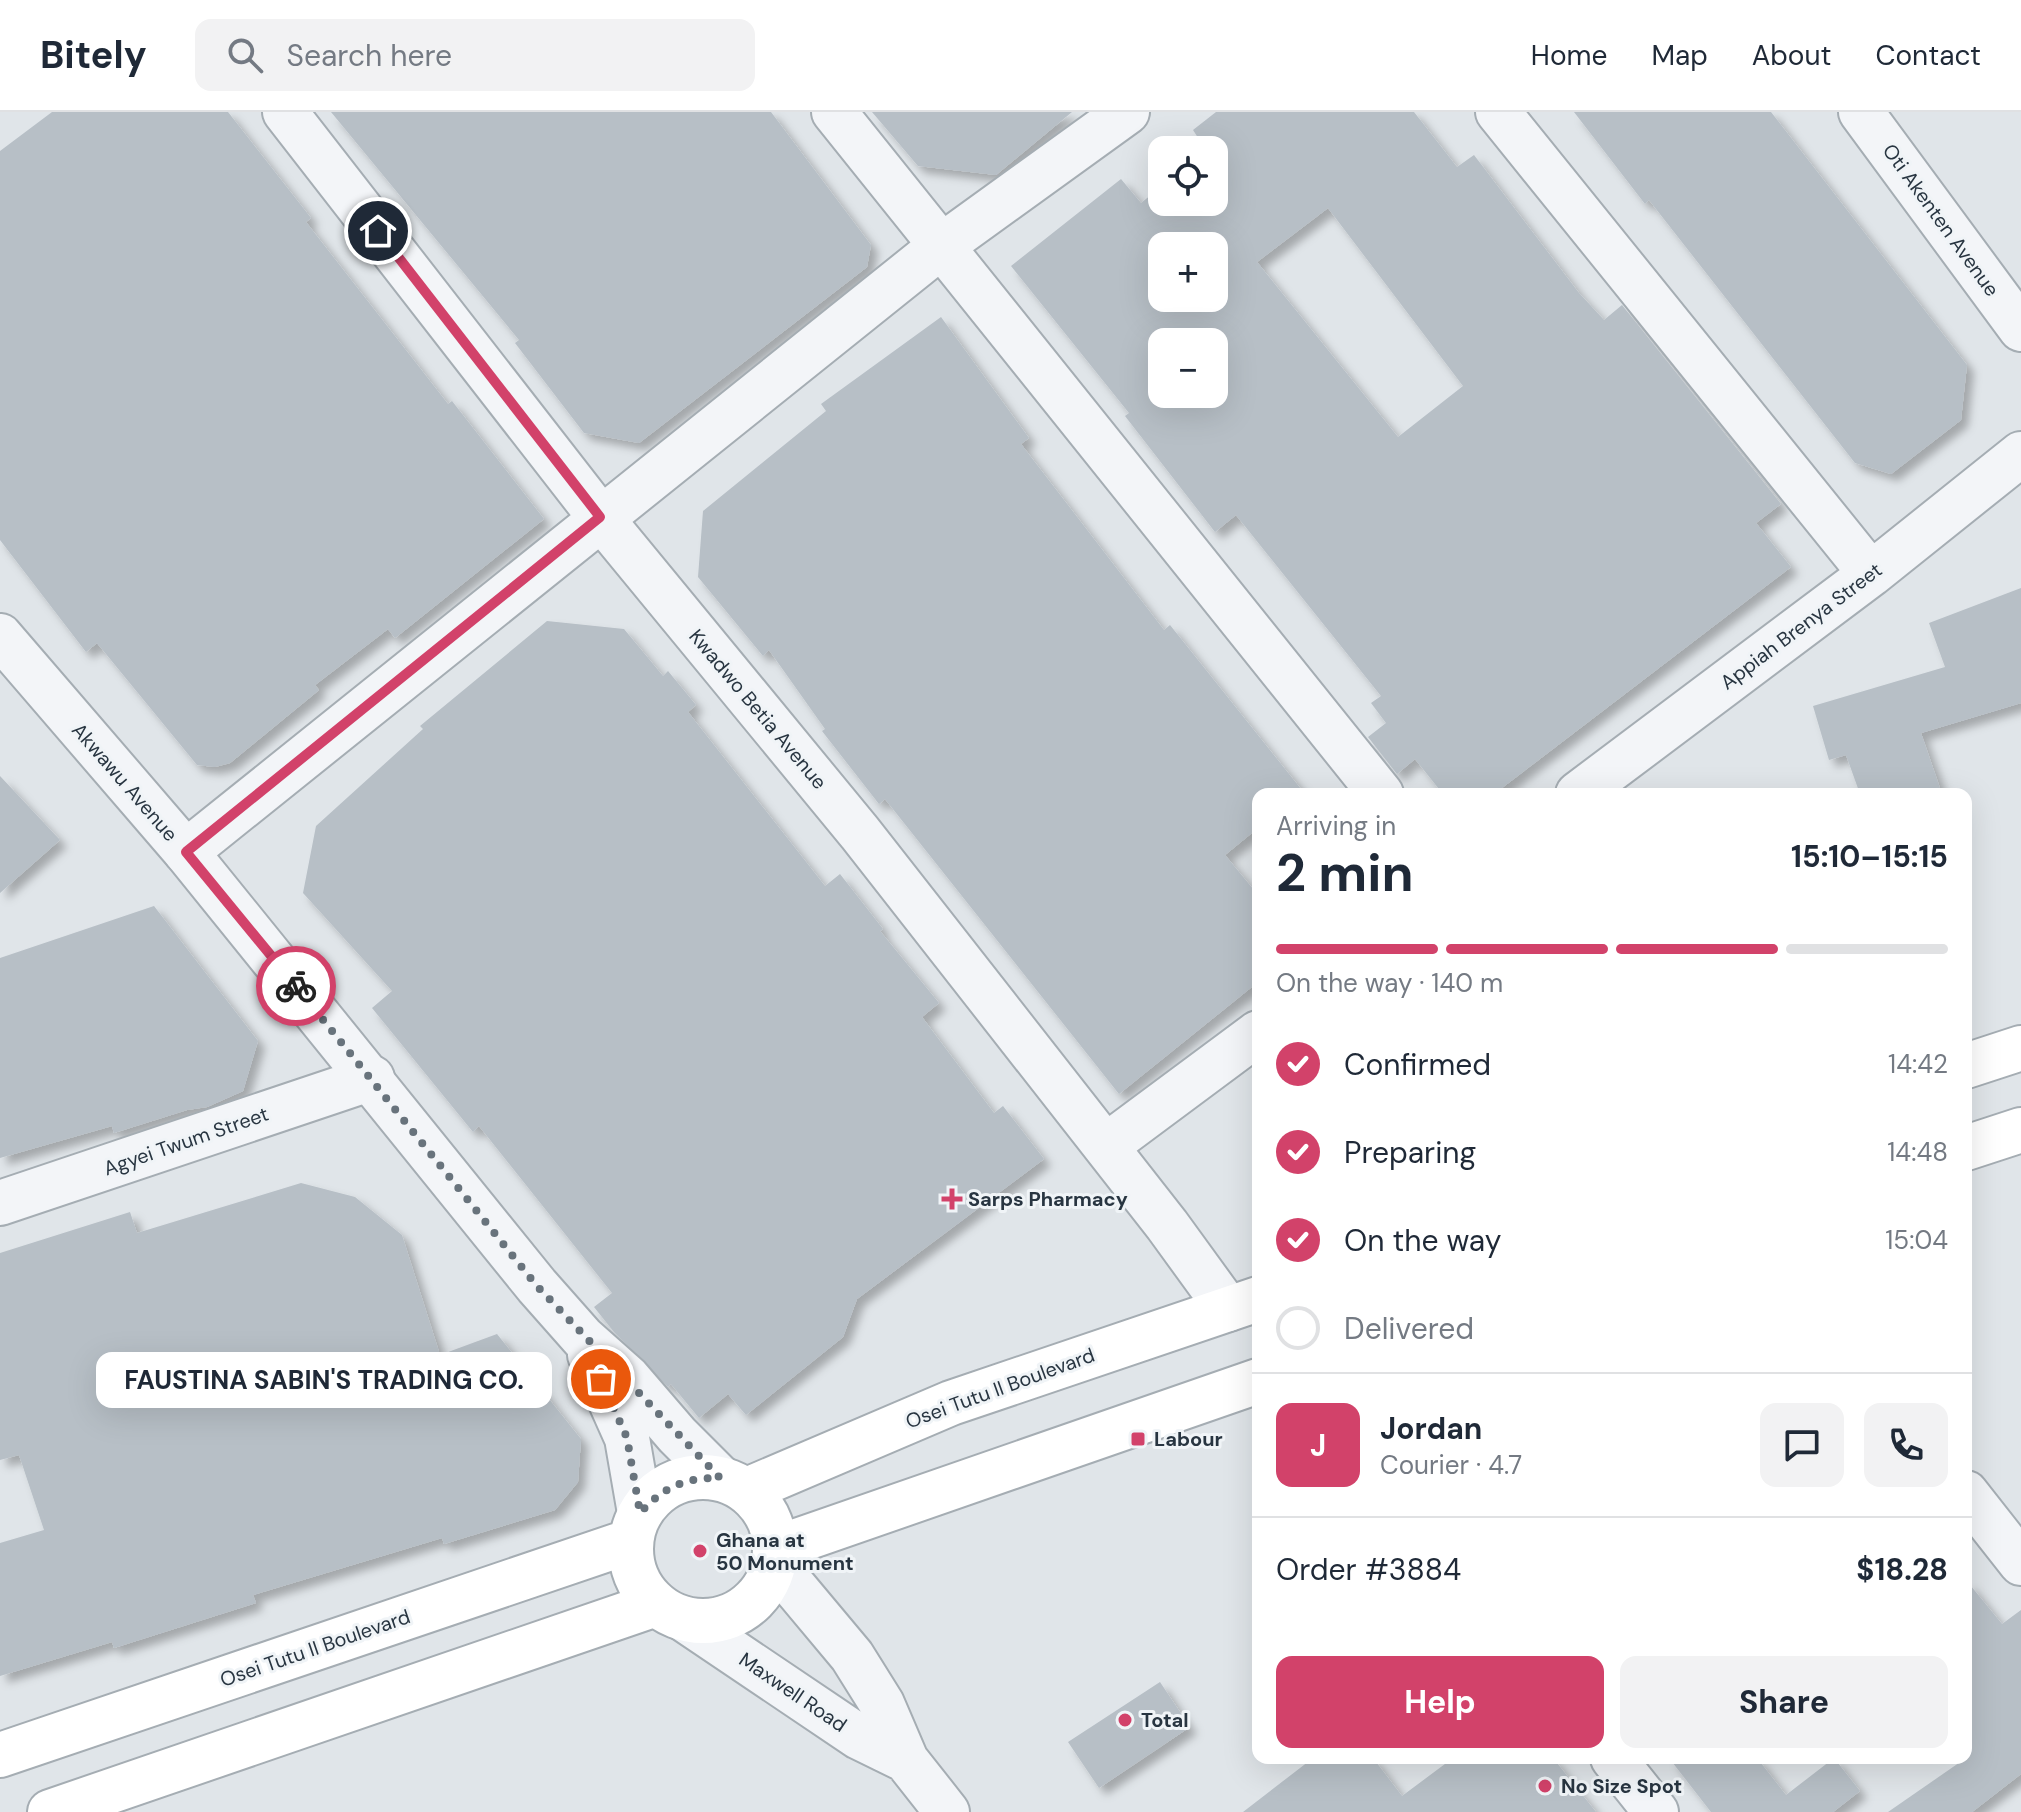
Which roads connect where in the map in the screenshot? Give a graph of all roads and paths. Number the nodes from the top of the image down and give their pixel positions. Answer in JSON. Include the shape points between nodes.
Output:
{"nodes":[{"id":1,"x":285,"y":112,"type":"edge"},
{"id":2,"x":834,"y":112,"type":"edge"},
{"id":3,"x":1127,"y":112,"type":"edge"},
{"id":4,"x":1498,"y":112,"type":"edge"},
{"id":5,"x":1861,"y":112,"type":"edge"},
{"id":6,"x":940,"y":247,"type":"junction"},
{"id":7,"x":2021,"y":329,"type":"edge"},
{"id":8,"x":2021,"y":454,"type":"edge"},
{"id":9,"x":600,"y":517,"type":"junction"},
{"id":10,"x":1871,"y":574,"type":"junction"},
{"id":11,"x":1,"y":638,"type":"edge"},
{"id":12,"x":1376,"y":788,"type":"edge"},
{"id":13,"x":1586,"y":788,"type":"edge"},
{"id":14,"x":186,"y":852,"type":"junction"},
{"id":15,"x":1252,"y":1037,"type":"edge"},
{"id":16,"x":2021,"y":1048,"type":"edge"},
{"id":17,"x":1972,"y":1064,"type":"edge"},
{"id":18,"x":372,"y":1078,"type":"junction"},
{"id":19,"x":2021,"y":1130,"type":"edge"},
{"id":20,"x":1106,"y":1146,"type":"junction"},
{"id":21,"x":1972,"y":1146,"type":"edge"},
{"id":22,"x":0,"y":1203,"type":"edge"},
{"id":23,"x":1243,"y":1304,"type":"edge"},
{"id":24,"x":583,"y":1338,"type":"junction"},
{"id":25,"x":1252,"y":1383,"type":"edge"},
{"id":26,"x":734,"y":1484,"type":"junction"},
{"id":27,"x":1972,"y":1501,"type":"edge"},
{"id":28,"x":635,"y":1527,"type":"junction"},
{"id":29,"x":776,"y":1556,"type":"junction"},
{"id":30,"x":2021,"y":1563,"type":"edge"},
{"id":31,"x":670,"y":1612,"type":"junction"},
{"id":32,"x":0,"y":1755,"type":"edge"},
{"id":33,"x":906,"y":1760,"type":"junction"},
{"id":34,"x":1618,"y":1764,"type":"edge"},
{"id":35,"x":50,"y":1812,"type":"edge"},
{"id":36,"x":947,"y":1812,"type":"edge"},
{"id":37,"x":1656,"y":1812,"type":"edge"}],
"edges":[{"from":1,"to":9,"type":"street","name":"Kwadwo Betia Avenue"},
{"from":2,"to":6,"type":"street"},
{"from":3,"to":6,"type":"street"},
{"from":4,"to":10,"type":"street"},
{"from":5,"to":7,"type":"street","name":"Oti Akenten Avenue"},
{"from":6,"to":9,"type":"street"},
{"from":6,"to":12,"type":"street"},
{"from":8,"to":10,"type":"street","name":"Appiah Brenya Street"},
{"from":9,"to":14,"type":"street"},
{"from":9,"to":20,"type":"street","name":"Kwadwo Betia Avenue","via":[[860,833]]},
{"from":10,"to":13,"type":"street","name":"Appiah Brenya Street"},
{"from":11,"to":14,"type":"street","name":"Akwawu Avenue"},
{"from":14,"to":18,"type":"street","name":"Akwawu Avenue"},
{"from":15,"to":20,"type":"street"},
{"from":16,"to":17,"type":"main road"},
{"from":18,"to":22,"type":"street","name":"Agyei Twum Street"},
{"from":18,"to":24,"type":"street","name":"Akwawu Avenue"},
{"from":19,"to":21,"type":"main road"},
{"from":20,"to":23,"type":"street","name":"Kwadwo Betia Avenue"},
{"from":23,"to":26,"type":"main road","name":"Osei Tutu II Boulevard","via":[[951,1403]]},
{"from":24,"to":26,"type":"street","name":"Akwawu Avenue"},
{"from":24,"to":28,"type":"street","name":"Akwawu Avenue","via":[[627,1438]]},
{"from":25,"to":29,"type":"main road"},
{"from":26,"to":28,"type":"main road","via":[[690,1478],[661,1490]]},
{"from":26,"to":29,"type":"main road","via":[[768,1516]]},
{"from":27,"to":30,"type":"street"},
{"from":28,"to":31,"type":"main road","via":[[635,1575]]},
{"from":28,"to":32,"type":"main road","name":"Osei Tutu II Boulevard"},
{"from":29,"to":31,"type":"main road","via":[[763,1591],[742,1611],[714,1621]]},
{"from":29,"to":33,"type":"street","name":"Maxwell Road","via":[[852,1656],[882,1704]]},
{"from":31,"to":33,"type":"street","name":"Maxwell Road","via":[[859,1737]]},
{"from":31,"to":35,"type":"main road"},
{"from":33,"to":36,"type":"street","name":"Maxwell Road"},
{"from":34,"to":37,"type":"street"}]}
